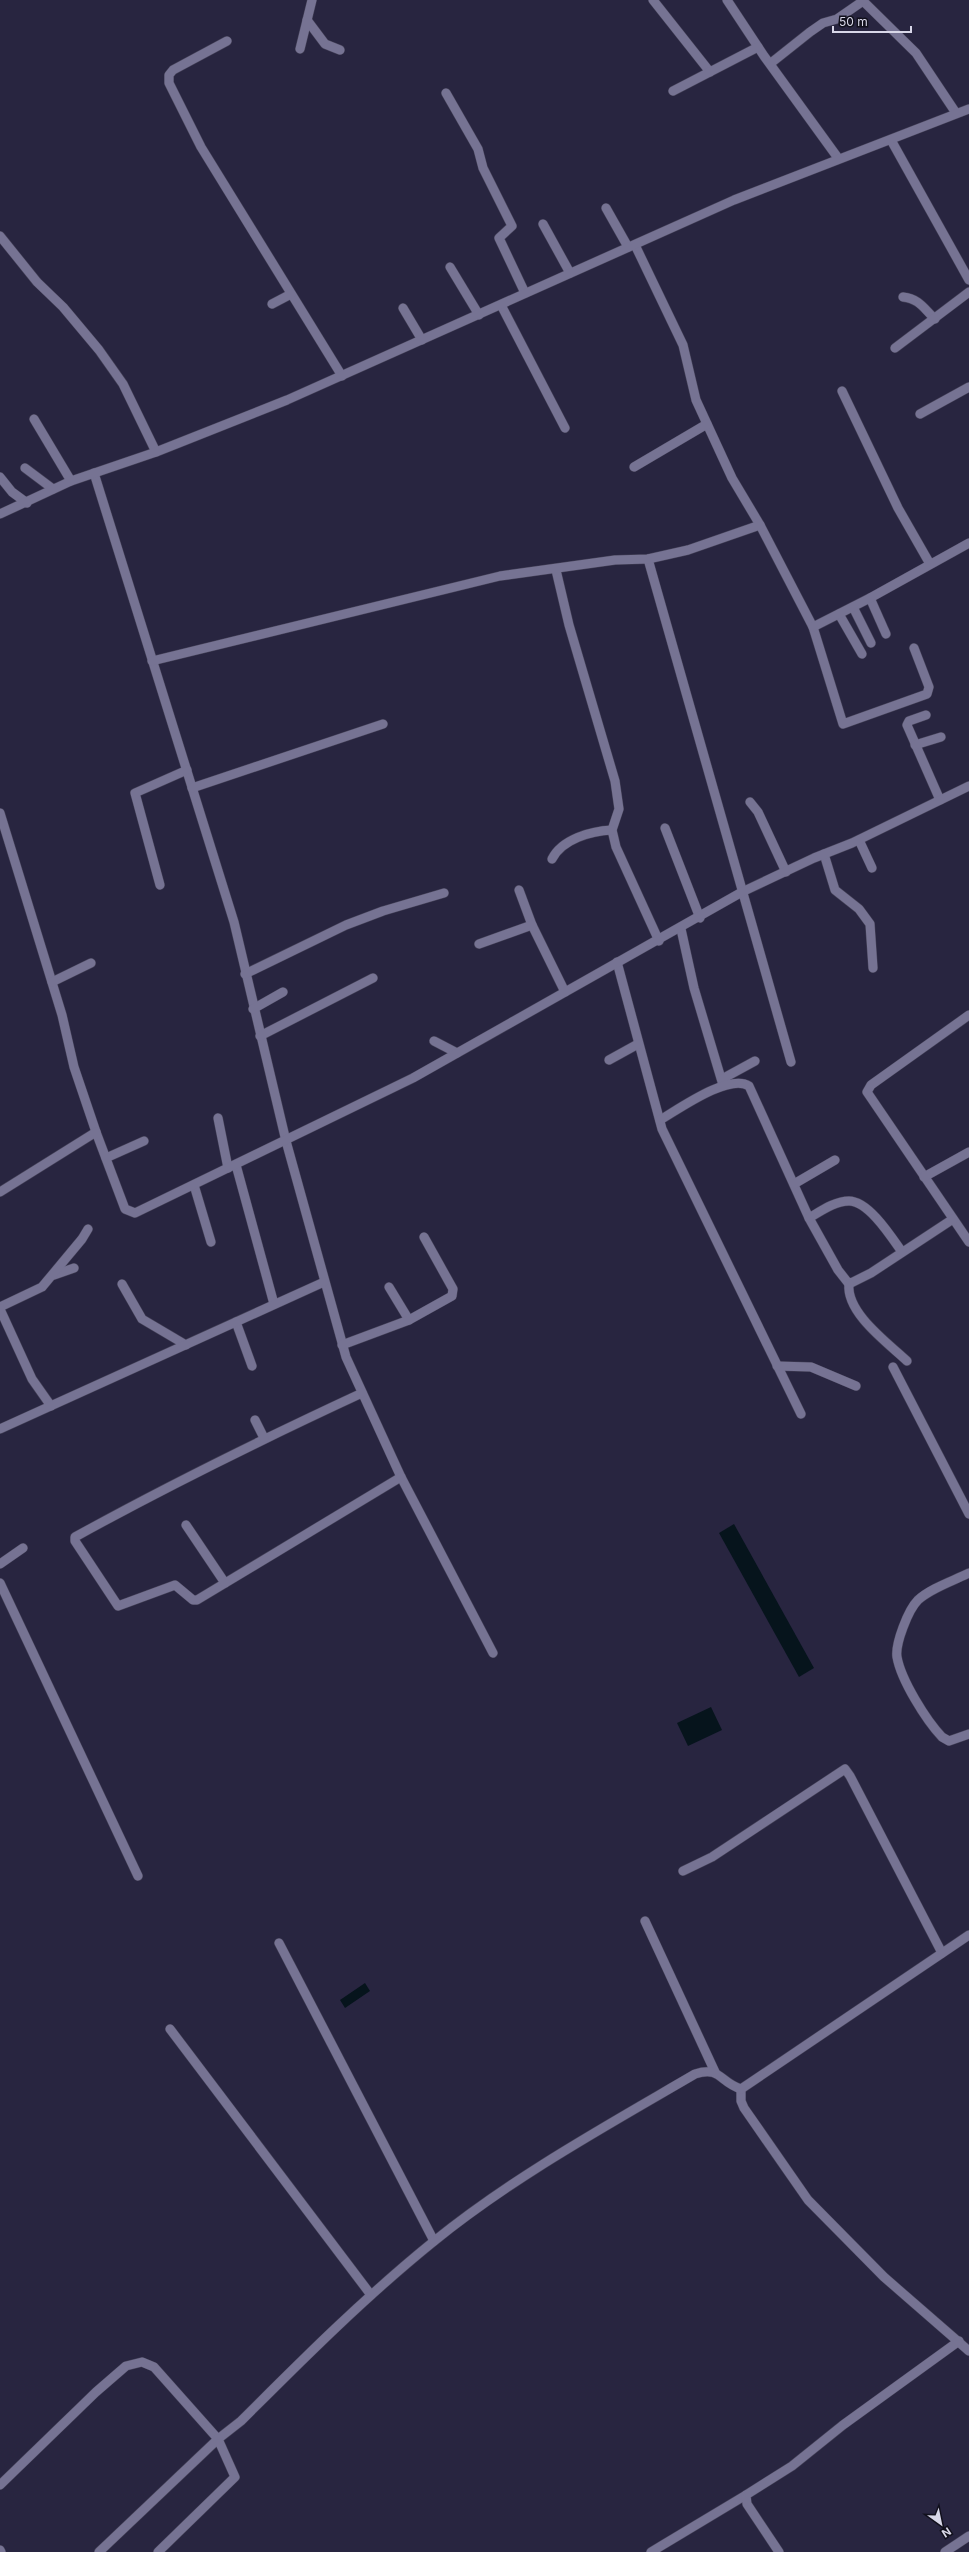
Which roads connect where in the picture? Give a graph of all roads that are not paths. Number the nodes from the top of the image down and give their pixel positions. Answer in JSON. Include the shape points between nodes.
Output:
{"nodes":[{"id":1,"x":312,"y":0,"type":"edge"},
{"id":2,"x":653,"y":0,"type":"edge"},
{"id":3,"x":727,"y":0,"type":"edge"},
{"id":4,"x":862,"y":0,"type":"edge"},
{"id":5,"x":307,"y":20,"type":"junction"},
{"id":6,"x":227,"y":40,"type":"dead end"},
{"id":7,"x":758,"y":47,"type":"junction"},
{"id":8,"x":300,"y":49,"type":"dead end"},
{"id":9,"x":340,"y":50,"type":"dead end"},
{"id":10,"x":771,"y":63,"type":"junction"},
{"id":11,"x":710,"y":72,"type":"junction"},
{"id":12,"x":673,"y":92,"type":"dead end"},
{"id":13,"x":446,"y":93,"type":"dead end"},
{"id":14,"x":964,"y":113,"type":"edge"},
{"id":15,"x":891,"y":140,"type":"junction"},
{"id":16,"x":838,"y":158,"type":"junction"},
{"id":17,"x":606,"y":208,"type":"dead end"},
{"id":18,"x":543,"y":224,"type":"dead end"},
{"id":19,"x":0,"y":236,"type":"edge"},
{"id":20,"x":632,"y":246,"type":"junction"},
{"id":21,"x":450,"y":267,"type":"dead end"},
{"id":22,"x":570,"y":273,"type":"junction"},
{"id":23,"x":969,"y":280,"type":"edge"},
{"id":24,"x":969,"y":292,"type":"edge"},
{"id":25,"x":525,"y":293,"type":"junction"},
{"id":26,"x":292,"y":294,"type":"junction"},
{"id":27,"x":903,"y":297,"type":"dead end"},
{"id":28,"x":272,"y":304,"type":"dead end"},
{"id":29,"x":501,"y":305,"type":"junction"},
{"id":30,"x":403,"y":308,"type":"dead end"},
{"id":31,"x":479,"y":315,"type":"junction"},
{"id":32,"x":935,"y":320,"type":"junction"},
{"id":33,"x":422,"y":340,"type":"junction"},
{"id":34,"x":895,"y":348,"type":"dead end"},
{"id":35,"x":342,"y":376,"type":"junction"},
{"id":36,"x":969,"y":387,"type":"edge"},
{"id":37,"x":842,"y":391,"type":"dead end"},
{"id":38,"x":920,"y":414,"type":"dead end"},
{"id":39,"x":34,"y":419,"type":"dead end"},
{"id":40,"x":707,"y":424,"type":"junction"},
{"id":41,"x":565,"y":428,"type":"dead end"},
{"id":42,"x":156,"y":452,"type":"junction"},
{"id":43,"x":634,"y":467,"type":"dead end"},
{"id":44,"x":25,"y":468,"type":"dead end"},
{"id":45,"x":94,"y":473,"type":"junction"},
{"id":46,"x":0,"y":478,"type":"edge"},
{"id":47,"x":71,"y":481,"type":"junction"},
{"id":48,"x":53,"y":489,"type":"junction"},
{"id":49,"x":27,"y":503,"type":"junction"},
{"id":50,"x":0,"y":514,"type":"edge"},
{"id":51,"x":760,"y":525,"type":"junction"},
{"id":52,"x":969,"y":543,"type":"edge"},
{"id":53,"x":648,"y":559,"type":"junction"},
{"id":54,"x":930,"y":564,"type":"junction"},
{"id":55,"x":556,"y":570,"type":"junction"},
{"id":56,"x":870,"y":598,"type":"junction"},
{"id":57,"x":853,"y":607,"type":"junction"},
{"id":58,"x":838,"y":614,"type":"junction"},
{"id":59,"x":813,"y":627,"type":"junction"},
{"id":60,"x":886,"y":634,"type":"dead end"},
{"id":61,"x":871,"y":643,"type":"dead end"},
{"id":62,"x":914,"y":648,"type":"dead end"},
{"id":63,"x":862,"y":654,"type":"dead end"},
{"id":64,"x":152,"y":661,"type":"junction"},
{"id":65,"x":926,"y":715,"type":"dead end"},
{"id":66,"x":383,"y":724,"type":"dead end"},
{"id":67,"x":941,"y":737,"type":"dead end"},
{"id":68,"x":915,"y":745,"type":"junction"},
{"id":69,"x":187,"y":770,"type":"junction"},
{"id":70,"x":969,"y":786,"type":"edge"},
{"id":71,"x":192,"y":788,"type":"junction"},
{"id":72,"x":940,"y":800,"type":"junction"},
{"id":73,"x":750,"y":802,"type":"dead end"},
{"id":74,"x":0,"y":813,"type":"edge"},
{"id":75,"x":665,"y":828,"type":"dead end"},
{"id":76,"x":612,"y":830,"type":"junction"},
{"id":77,"x":859,"y":840,"type":"junction"},
{"id":78,"x":824,"y":854,"type":"junction"},
{"id":79,"x":552,"y":859,"type":"dead end"},
{"id":80,"x":872,"y":868,"type":"dead end"},
{"id":81,"x":786,"y":872,"type":"junction"},
{"id":82,"x":160,"y":886,"type":"dead end"},
{"id":83,"x":519,"y":890,"type":"dead end"},
{"id":84,"x":742,"y":892,"type":"junction"},
{"id":85,"x":444,"y":893,"type":"dead end"},
{"id":86,"x":700,"y":918,"type":"junction"},
{"id":87,"x":532,"y":925,"type":"junction"},
{"id":88,"x":680,"y":929,"type":"junction"},
{"id":89,"x":659,"y":941,"type":"junction"},
{"id":90,"x":479,"y":944,"type":"dead end"},
{"id":91,"x":617,"y":962,"type":"junction"},
{"id":92,"x":91,"y":963,"type":"dead end"},
{"id":93,"x":873,"y":968,"type":"dead end"},
{"id":94,"x":246,"y":974,"type":"junction"},
{"id":95,"x":373,"y":978,"type":"dead end"},
{"id":96,"x":52,"y":982,"type":"junction"},
{"id":97,"x":283,"y":992,"type":"dead end"},
{"id":98,"x":565,"y":992,"type":"junction"},
{"id":99,"x":253,"y":1009,"type":"junction"},
{"id":100,"x":969,"y":1015,"type":"edge"},
{"id":101,"x":260,"y":1036,"type":"junction"},
{"id":102,"x":434,"y":1041,"type":"dead end"},
{"id":103,"x":638,"y":1044,"type":"junction"},
{"id":104,"x":457,"y":1053,"type":"junction"},
{"id":105,"x":609,"y":1060,"type":"dead end"},
{"id":106,"x":755,"y":1061,"type":"dead end"},
{"id":107,"x":791,"y":1062,"type":"dead end"},
{"id":108,"x":723,"y":1082,"type":"junction"},
{"id":109,"x":218,"y":1118,"type":"dead end"},
{"id":110,"x":660,"y":1120,"type":"junction"},
{"id":111,"x":96,"y":1132,"type":"junction"},
{"id":112,"x":144,"y":1141,"type":"dead end"},
{"id":113,"x":286,"y":1141,"type":"junction"},
{"id":114,"x":969,"y":1152,"type":"edge"},
{"id":115,"x":106,"y":1158,"type":"junction"},
{"id":116,"x":835,"y":1160,"type":"dead end"},
{"id":117,"x":232,"y":1167,"type":"junction"},
{"id":118,"x":924,"y":1177,"type":"junction"},
{"id":119,"x":794,"y":1184,"type":"junction"},
{"id":120,"x":194,"y":1185,"type":"junction"},
{"id":121,"x":1,"y":1190,"type":"edge"},
{"id":122,"x":809,"y":1218,"type":"junction"},
{"id":123,"x":953,"y":1219,"type":"junction"},
{"id":124,"x":88,"y":1229,"type":"dead end"},
{"id":125,"x":424,"y":1237,"type":"dead end"},
{"id":126,"x":211,"y":1242,"type":"dead end"},
{"id":127,"x":969,"y":1242,"type":"edge"},
{"id":128,"x":902,"y":1252,"type":"junction"},
{"id":129,"x":74,"y":1268,"type":"dead end"},
{"id":130,"x":54,"y":1275,"type":"junction"},
{"id":131,"x":324,"y":1282,"type":"junction"},
{"id":132,"x":122,"y":1284,"type":"dead end"},
{"id":133,"x":849,"y":1284,"type":"junction"},
{"id":134,"x":389,"y":1287,"type":"dead end"},
{"id":135,"x":274,"y":1304,"type":"junction"},
{"id":136,"x":0,"y":1308,"type":"edge"},
{"id":137,"x":409,"y":1320,"type":"junction"},
{"id":138,"x":236,"y":1322,"type":"junction"},
{"id":139,"x":186,"y":1345,"type":"junction"},
{"id":140,"x":342,"y":1345,"type":"junction"},
{"id":141,"x":907,"y":1361,"type":"dead end"},
{"id":142,"x":252,"y":1366,"type":"dead end"},
{"id":143,"x":777,"y":1366,"type":"junction"},
{"id":144,"x":893,"y":1367,"type":"dead end"},
{"id":145,"x":856,"y":1386,"type":"dead end"},
{"id":146,"x":362,"y":1393,"type":"junction"},
{"id":147,"x":51,"y":1406,"type":"junction"},
{"id":148,"x":801,"y":1414,"type":"dead end"},
{"id":149,"x":256,"y":1420,"type":"dead end"},
{"id":150,"x":0,"y":1429,"type":"edge"},
{"id":151,"x":264,"y":1438,"type":"junction"},
{"id":152,"x":401,"y":1477,"type":"junction"},
{"id":153,"x":969,"y":1514,"type":"edge"},
{"id":154,"x":186,"y":1525,"type":"dead end"},
{"id":155,"x":22,"y":1548,"type":"dead end"},
{"id":156,"x":0,"y":1564,"type":"edge"},
{"id":157,"x":969,"y":1573,"type":"edge"},
{"id":158,"x":225,"y":1583,"type":"junction"},
{"id":159,"x":0,"y":1584,"type":"edge"},
{"id":160,"x":493,"y":1653,"type":"dead end"},
{"id":161,"x":969,"y":1734,"type":"edge"},
{"id":162,"x":683,"y":1871,"type":"dead end"},
{"id":163,"x":138,"y":1876,"type":"dead end"},
{"id":164,"x":645,"y":1921,"type":"dead end"},
{"id":165,"x":969,"y":1935,"type":"edge"},
{"id":166,"x":279,"y":1943,"type":"dead end"},
{"id":167,"x":942,"y":1953,"type":"junction"},
{"id":168,"x":170,"y":2029,"type":"dead end"},
{"id":169,"x":715,"y":2072,"type":"junction"},
{"id":170,"x":741,"y":2089,"type":"junction"},
{"id":171,"x":434,"y":2241,"type":"junction"},
{"id":172,"x":371,"y":2295,"type":"junction"},
{"id":173,"x":960,"y":2341,"type":"junction"},
{"id":174,"x":969,"y":2351,"type":"edge"},
{"id":175,"x":218,"y":2439,"type":"junction"},
{"id":176,"x":0,"y":2485,"type":"edge"},
{"id":177,"x":746,"y":2495,"type":"junction"},
{"id":178,"x":969,"y":2536,"type":"edge"},
{"id":179,"x":774,"y":2550,"type":"edge"},
{"id":180,"x":99,"y":2552,"type":"edge"},
{"id":181,"x":158,"y":2552,"type":"edge"},
{"id":182,"x":651,"y":2552,"type":"edge"},
{"id":183,"x":945,"y":2552,"type":"edge"}],
"edges":[{"from":1,"to":5,"type":"street"},
{"from":2,"to":11,"type":"street"},
{"from":3,"to":7,"type":"street"},
{"from":4,"to":10,"type":"street","via":[[837,19],[822,23]]},
{"from":4,"to":14,"type":"street","via":[[916,53]]},
{"from":5,"to":8,"type":"street"},
{"from":5,"to":9,"type":"street","via":[[325,44]]},
{"from":6,"to":26,"type":"street","via":[[173,70],[169,83],[201,147]]},
{"from":7,"to":10,"type":"street"},
{"from":7,"to":11,"type":"street"},
{"from":10,"to":16,"type":"street"},
{"from":11,"to":12,"type":"street"},
{"from":13,"to":25,"type":"street","via":[[478,149],[483,168],[510,220],[512,226],[509,231],[499,238]]},
{"from":14,"to":15,"type":"street"},
{"from":15,"to":16,"type":"street"},
{"from":15,"to":23,"type":"street"},
{"from":16,"to":20,"type":"street","via":[[734,200]]},
{"from":17,"to":20,"type":"street"},
{"from":18,"to":22,"type":"street"},
{"from":19,"to":42,"type":"street","via":[[37,282],[84,330],[103,356],[123,384]]},
{"from":20,"to":22,"type":"street"},
{"from":20,"to":40,"type":"street","via":[[683,345],[696,400]]},
{"from":21,"to":31,"type":"street"},
{"from":22,"to":25,"type":"street"},
{"from":24,"to":32,"type":"street"},
{"from":25,"to":29,"type":"street"},
{"from":26,"to":28,"type":"street"},
{"from":26,"to":35,"type":"street"},
{"from":27,"to":32,"type":"street","via":[[914,298],[921,303]]},
{"from":29,"to":31,"type":"street"},
{"from":29,"to":41,"type":"street"},
{"from":30,"to":33,"type":"street"},
{"from":31,"to":33,"type":"street"},
{"from":32,"to":34,"type":"street"},
{"from":33,"to":35,"type":"street"},
{"from":35,"to":42,"type":"street"},
{"from":36,"to":38,"type":"street"},
{"from":37,"to":54,"type":"street","via":[[898,508]]},
{"from":39,"to":47,"type":"street"},
{"from":40,"to":43,"type":"street"},
{"from":40,"to":51,"type":"street","via":[[732,478]]},
{"from":42,"to":45,"type":"street"},
{"from":44,"to":48,"type":"street"},
{"from":45,"to":47,"type":"street"},
{"from":45,"to":64,"type":"street"},
{"from":46,"to":49,"type":"street","via":[[12,492]]},
{"from":47,"to":48,"type":"street"},
{"from":48,"to":49,"type":"street"},
{"from":49,"to":50,"type":"street"},
{"from":51,"to":53,"type":"street","via":[[688,550]]},
{"from":51,"to":59,"type":"street"},
{"from":52,"to":54,"type":"street"},
{"from":53,"to":55,"type":"street","via":[[615,560]]},
{"from":53,"to":84,"type":"street"},
{"from":54,"to":56,"type":"street"},
{"from":55,"to":64,"type":"street","via":[[500,576]]},
{"from":55,"to":76,"type":"street","via":[[569,625],[615,782],[619,809]]},
{"from":56,"to":57,"type":"street"},
{"from":56,"to":60,"type":"street"},
{"from":57,"to":58,"type":"street"},
{"from":57,"to":61,"type":"street"},
{"from":58,"to":59,"type":"street"},
{"from":58,"to":63,"type":"street"},
{"from":59,"to":62,"type":"street","via":[[843,724],[927,694],[929,687]]},
{"from":64,"to":69,"type":"street"},
{"from":65,"to":68,"type":"street","via":[[907,724]]},
{"from":66,"to":71,"type":"street"},
{"from":67,"to":68,"type":"street"},
{"from":68,"to":72,"type":"street"},
{"from":69,"to":71,"type":"street"},
{"from":69,"to":82,"type":"street","via":[[134,793]]},
{"from":70,"to":72,"type":"street"},
{"from":71,"to":94,"type":"street","via":[[232,915]]},
{"from":72,"to":77,"type":"street"},
{"from":73,"to":81,"type":"street","via":[[758,812]]},
{"from":74,"to":96,"type":"street"},
{"from":75,"to":86,"type":"street"},
{"from":76,"to":79,"type":"street","via":[[601,831],[562,845]]},
{"from":76,"to":89,"type":"street","via":[[616,847]]},
{"from":77,"to":78,"type":"street"},
{"from":77,"to":80,"type":"street"},
{"from":78,"to":81,"type":"street"},
{"from":78,"to":93,"type":"street","via":[[835,890],[859,909],[870,924]]},
{"from":81,"to":84,"type":"street"},
{"from":83,"to":87,"type":"street"},
{"from":84,"to":86,"type":"street"},
{"from":84,"to":107,"type":"street"},
{"from":85,"to":94,"type":"street","via":[[346,925]]},
{"from":86,"to":88,"type":"street"},
{"from":87,"to":90,"type":"street"},
{"from":87,"to":98,"type":"street"},
{"from":88,"to":89,"type":"street"},
{"from":88,"to":108,"type":"street","via":[[694,988]]},
{"from":89,"to":91,"type":"street"},
{"from":91,"to":98,"type":"street"},
{"from":91,"to":103,"type":"street"},
{"from":92,"to":96,"type":"street"},
{"from":94,"to":99,"type":"street"},
{"from":95,"to":101,"type":"street"},
{"from":96,"to":111,"type":"street","via":[[74,1067]]},
{"from":97,"to":99,"type":"street"},
{"from":98,"to":104,"type":"street"},
{"from":99,"to":101,"type":"street"},
{"from":100,"to":118,"type":"street","via":[[868,1088],[869,1096]]},
{"from":101,"to":113,"type":"street"},
{"from":102,"to":104,"type":"street"},
{"from":103,"to":105,"type":"street"},
{"from":103,"to":110,"type":"street"},
{"from":104,"to":113,"type":"street","via":[[413,1078]]},
{"from":106,"to":108,"type":"street"},
{"from":108,"to":110,"type":"street"},
{"from":108,"to":119,"type":"street","via":[[750,1086]]},
{"from":109,"to":117,"type":"street"},
{"from":110,"to":143,"type":"street","via":[[674,1157]]},
{"from":111,"to":115,"type":"street"},
{"from":111,"to":121,"type":"street"},
{"from":112,"to":115,"type":"street"},
{"from":113,"to":117,"type":"street"},
{"from":113,"to":131,"type":"street"},
{"from":114,"to":118,"type":"street"},
{"from":115,"to":120,"type":"street","via":[[128,1212],[135,1213]]},
{"from":116,"to":119,"type":"street"},
{"from":117,"to":120,"type":"street"},
{"from":117,"to":135,"type":"street"},
{"from":118,"to":123,"type":"street"},
{"from":119,"to":122,"type":"street"},
{"from":120,"to":126,"type":"street"},
{"from":122,"to":128,"type":"street","via":[[839,1203],[851,1201],[873,1214]]},
{"from":122,"to":133,"type":"street","via":[[838,1270]]},
{"from":123,"to":127,"type":"street"},
{"from":123,"to":128,"type":"street"},
{"from":124,"to":130,"type":"street"},
{"from":125,"to":137,"type":"street","via":[[453,1289],[452,1296]]},
{"from":128,"to":133,"type":"street"},
{"from":129,"to":130,"type":"street"},
{"from":130,"to":136,"type":"street","via":[[42,1287]]},
{"from":131,"to":135,"type":"street"},
{"from":131,"to":140,"type":"street"},
{"from":132,"to":139,"type":"street","via":[[142,1319]]},
{"from":133,"to":141,"type":"street","via":[[852,1302],[866,1322]]},
{"from":134,"to":137,"type":"street"},
{"from":135,"to":138,"type":"street"},
{"from":136,"to":147,"type":"street","via":[[36,1386]]},
{"from":137,"to":140,"type":"street"},
{"from":138,"to":139,"type":"street"},
{"from":138,"to":142,"type":"street"},
{"from":139,"to":147,"type":"street"},
{"from":140,"to":146,"type":"street"},
{"from":143,"to":145,"type":"street","via":[[812,1367]]},
{"from":143,"to":148,"type":"street"},
{"from":144,"to":153,"type":"street"},
{"from":146,"to":151,"type":"street"},
{"from":146,"to":152,"type":"street"},
{"from":147,"to":150,"type":"street"},
{"from":149,"to":151,"type":"street"},
{"from":151,"to":158,"type":"street","via":[[75,1538],[100,1581],[119,1606],[175,1585],[193,1600],[197,1600]]},
{"from":152,"to":158,"type":"street"},
{"from":152,"to":160,"type":"street"},
{"from":154,"to":158,"type":"street"},
{"from":155,"to":156,"type":"street"},
{"from":157,"to":161,"type":"street","via":[[932,1591],[912,1606],[897,1648],[897,1655],[914,1696],[942,1737],[949,1741]]},
{"from":159,"to":163,"type":"street"},
{"from":162,"to":167,"type":"street","via":[[712,1857],[845,1769]]},
{"from":164,"to":169,"type":"street"},
{"from":165,"to":167,"type":"street"},
{"from":166,"to":171,"type":"street"},
{"from":167,"to":170,"type":"street"},
{"from":168,"to":172,"type":"street"},
{"from":169,"to":170,"type":"street"},
{"from":169,"to":171,"type":"street","via":[[696,2074],[614,2122],[485,2203]]},
{"from":170,"to":173,"type":"street","via":[[744,2108],[808,2200],[884,2277]]},
{"from":171,"to":172,"type":"street"},
{"from":172,"to":175,"type":"street"},
{"from":173,"to":174,"type":"street"},
{"from":173,"to":177,"type":"street","via":[[843,2425],[792,2466]]},
{"from":175,"to":176,"type":"street","via":[[154,2367],[142,2362],[126,2366]]},
{"from":175,"to":180,"type":"street"},
{"from":175,"to":181,"type":"street","via":[[235,2477]]},
{"from":177,"to":179,"type":"street","via":[[747,2504]]},
{"from":177,"to":182,"type":"street"},
{"from":178,"to":183,"type":"street"}]}
